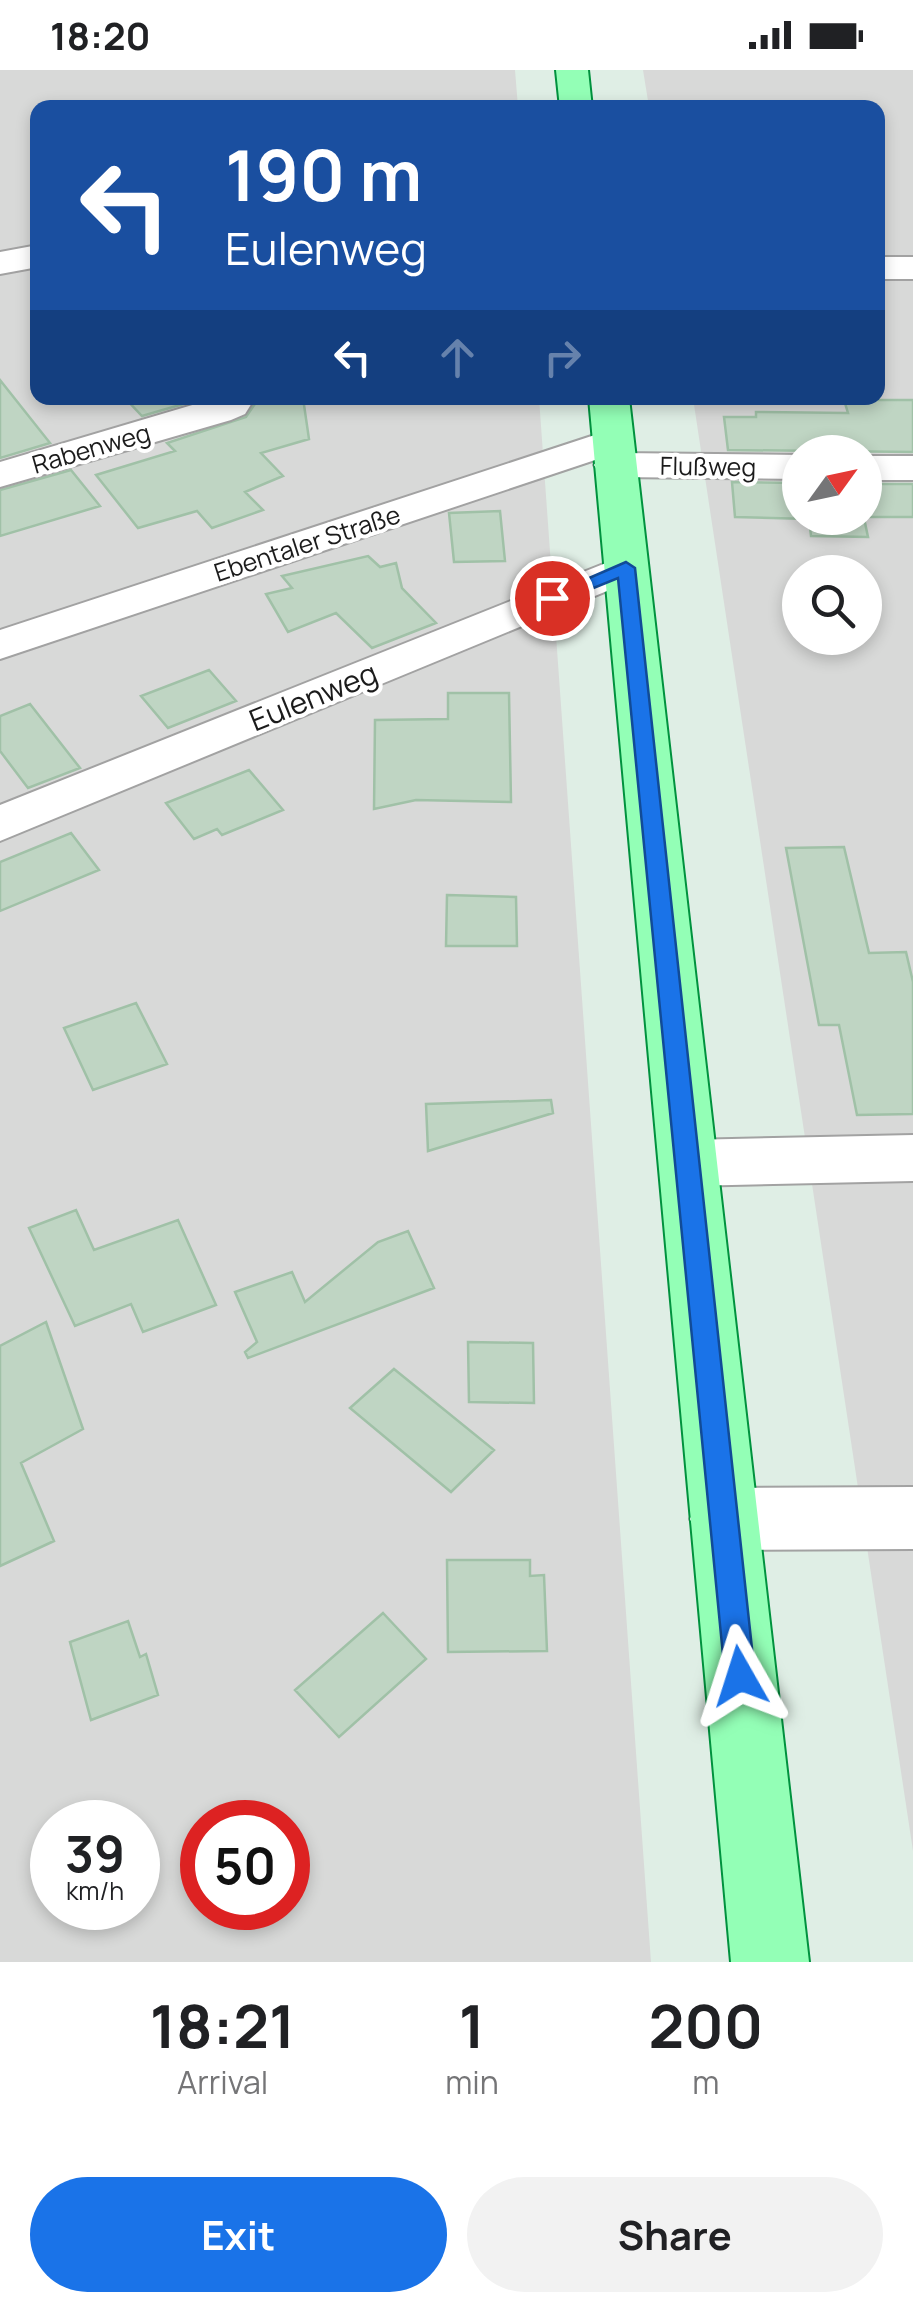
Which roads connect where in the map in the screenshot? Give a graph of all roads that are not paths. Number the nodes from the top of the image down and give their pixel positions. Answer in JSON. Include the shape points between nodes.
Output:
{"nodes":[{"id":1,"x":572,"y":70,"type":"edge"},
{"id":2,"x":575,"y":100,"type":"edge"},
{"id":3,"x":30,"y":257,"type":"edge"},
{"id":4,"x":0,"y":263,"type":"edge"},
{"id":5,"x":885,"y":268,"type":"edge"},
{"id":6,"x":913,"y":268,"type":"edge"},
{"id":7,"x":231,"y":405,"type":"edge"},
{"id":8,"x":612,"y":434,"type":"edge"},
{"id":9,"x":782,"y":464,"type":"edge"},
{"id":10,"x":882,"y":468,"type":"edge"},
{"id":11,"x":913,"y":468,"type":"edge"},
{"id":12,"x":0,"y":474,"type":"edge"},
{"id":13,"x":626,"y":568,"type":"junction"},
{"id":14,"x":0,"y":645,"type":"edge"},
{"id":15,"x":0,"y":824,"type":"edge"},
{"id":16,"x":913,"y":1158,"type":"edge"},
{"id":17,"x":688,"y":1163,"type":"junction"},
{"id":18,"x":913,"y":1518,"type":"edge"},
{"id":19,"x":724,"y":1519,"type":"junction"},
{"id":20,"x":770,"y":1962,"type":"edge"}],
"edges":[{"from":1,"to":2,"type":"main road"},
{"from":3,"to":4,"type":"street"},
{"from":5,"to":6,"type":"street"},
{"from":7,"to":12,"type":"street","name":"Rabenweg"},
{"from":8,"to":9,"type":"street","name":"Flußweg"},
{"from":8,"to":13,"type":"main road"},
{"from":8,"to":14,"type":"street","name":"Ebentaler Straße"},
{"from":10,"to":11,"type":"street"},
{"from":13,"to":15,"type":"street","name":"Eulenweg"},
{"from":13,"to":17,"type":"main road"},
{"from":16,"to":17,"type":"street"},
{"from":17,"to":19,"type":"main road"},
{"from":18,"to":19,"type":"street"},
{"from":19,"to":20,"type":"main road"}]}
